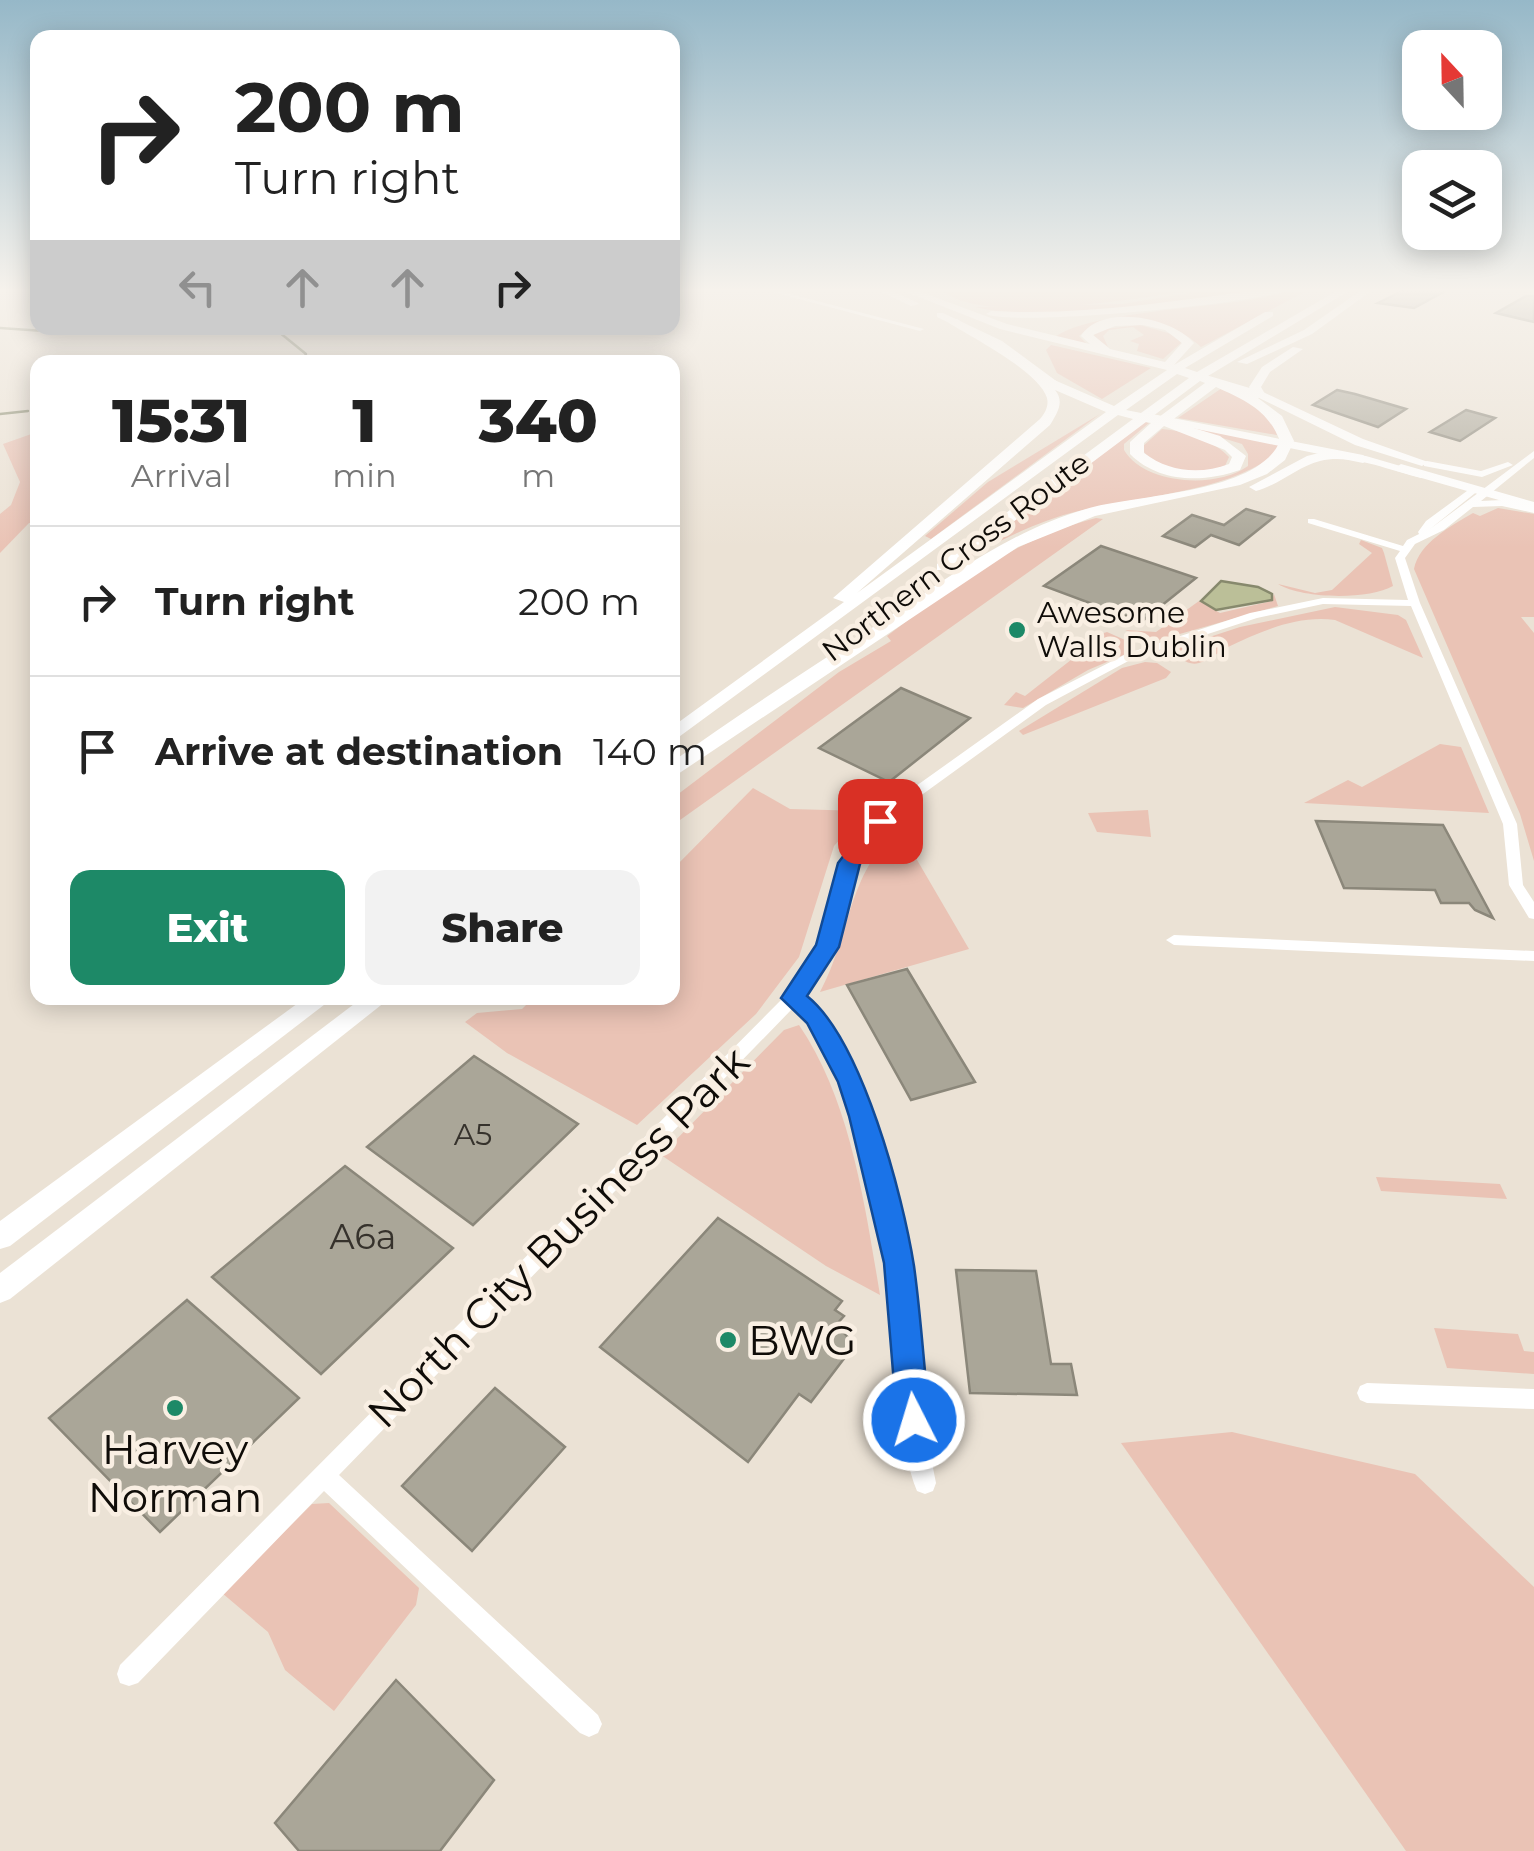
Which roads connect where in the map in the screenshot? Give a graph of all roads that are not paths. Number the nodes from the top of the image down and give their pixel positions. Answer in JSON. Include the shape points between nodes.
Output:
{"nodes":[{"id":1,"x":1032,"y":375,"type":"edge"},
{"id":2,"x":1037,"y":375,"type":"edge"},
{"id":3,"x":1042,"y":375,"type":"edge"},
{"id":4,"x":1056,"y":375,"type":"edge"},
{"id":5,"x":1157,"y":375,"type":"edge"},
{"id":6,"x":1197,"y":375,"type":"edge"},
{"id":7,"x":1211,"y":375,"type":"edge"},
{"id":8,"x":1217,"y":375,"type":"edge"},
{"id":9,"x":1263,"y":375,"type":"edge"},
{"id":10,"x":1207,"y":378,"type":"junction"},
{"id":11,"x":1259,"y":394,"type":"junction"},
{"id":12,"x":1094,"y":410,"type":"junction"},
{"id":13,"x":1175,"y":420,"type":"junction"},
{"id":14,"x":1534,"y":440,"type":"edge"},
{"id":15,"x":1534,"y":454,"type":"edge"},
{"id":16,"x":1508,"y":465,"type":"junction"},
{"id":17,"x":1428,"y":472,"type":"junction"},
{"id":18,"x":1486,"y":487,"type":"junction"},
{"id":19,"x":1534,"y":496,"type":"edge"},
{"id":20,"x":953,"y":501,"type":"junction"},
{"id":21,"x":1454,"y":502,"type":"junction"},
{"id":22,"x":1468,"y":504,"type":"junction"},
{"id":23,"x":1534,"y":508,"type":"edge"},
{"id":24,"x":1080,"y":516,"type":"junction"},
{"id":25,"x":1311,"y":521,"type":"dead end"},
{"id":26,"x":1422,"y":533,"type":"junction"},
{"id":27,"x":1403,"y":548,"type":"junction"},
{"id":28,"x":1414,"y":603,"type":"junction"},
{"id":29,"x":745,"y":683,"type":"junction"},
{"id":30,"x":742,"y":720,"type":"junction"},
{"id":31,"x":680,"y":730,"type":"edge"},
{"id":32,"x":680,"y":766,"type":"edge"},
{"id":33,"x":1534,"y":914,"type":"edge"},
{"id":34,"x":1174,"y":940,"type":"dead end"},
{"id":35,"x":1534,"y":956,"type":"edge"},
{"id":36,"x":793,"y":998,"type":"junction"},
{"id":37,"x":312,"y":1005,"type":"edge"},
{"id":38,"x":369,"y":1005,"type":"edge"},
{"id":39,"x":0,"y":1236,"type":"edge"},
{"id":40,"x":0,"y":1290,"type":"edge"},
{"id":41,"x":1367,"y":1393,"type":"dead end"},
{"id":42,"x":1534,"y":1399,"type":"edge"},
{"id":43,"x":324,"y":1475,"type":"junction"},
{"id":44,"x":925,"y":1482,"type":"dead end"},
{"id":45,"x":129,"y":1674,"type":"dead end"},
{"id":46,"x":590,"y":1724,"type":"dead end"}],
"edges":[{"from":1,"to":20,"type":"highway","via":[[1053,396],[1053,410]]},
{"from":2,"to":12,"type":"highway"},
{"from":3,"to":12,"type":"main road"},
{"from":4,"to":12,"type":"highway"},
{"from":5,"to":12,"type":"highway","name":"Northern Cross Route"},
{"from":6,"to":10,"type":"highway"},
{"from":7,"to":10,"type":"highway","name":"Northern Cross Route"},
{"from":8,"to":10,"type":"highway"},
{"from":9,"to":11,"type":"highway","via":[[1255,387]]},
{"from":10,"to":11,"type":"main road"},
{"from":10,"to":13,"type":"highway"},
{"from":10,"to":24,"type":"highway","via":[[1279,418],[1288,443],[1283,456],[1242,481]]},
{"from":10,"to":30,"type":"highway","name":"Northern Cross Route","via":[[1160,402]]},
{"from":11,"to":17,"type":"main road"},
{"from":12,"to":13,"type":"highway"},
{"from":12,"to":17,"type":"main road"},
{"from":12,"to":20,"type":"highway"},
{"from":12,"to":29,"type":"highway","name":"Northern Cross Route"},
{"from":13,"to":13,"type":"highway","via":[[1228,444],[1240,462],[1213,474],[1182,474],[1137,454],[1150,431]]},
{"from":14,"to":16,"type":"street"},
{"from":15,"to":18,"type":"street"},
{"from":16,"to":17,"type":"street","via":[[1479,474]]},
{"from":16,"to":18,"type":"street"},
{"from":17,"to":18,"type":"main road"},
{"from":17,"to":21,"type":"street","via":[[1455,490]]},
{"from":17,"to":24,"type":"highway","via":[[1320,457],[1262,486]]},
{"from":18,"to":19,"type":"main road"},
{"from":18,"to":21,"type":"street"},
{"from":18,"to":22,"type":"street"},
{"from":18,"to":23,"type":"main road"},
{"from":20,"to":29,"type":"highway"},
{"from":21,"to":26,"type":"street"},
{"from":22,"to":23,"type":"street"},
{"from":22,"to":26,"type":"street","via":[[1440,528]]},
{"from":24,"to":30,"type":"highway","via":[[1030,532],[983,558]]},
{"from":25,"to":27,"type":"street"},
{"from":26,"to":27,"type":"street"},
{"from":27,"to":28,"type":"street","via":[[1402,572]]},
{"from":28,"to":33,"type":"street","via":[[1510,828],[1516,885]]},
{"from":28,"to":36,"type":"street","name":"North City Business Park","via":[[1310,603],[1254,615],[1130,656],[1030,710],[880,821],[849,863],[827,947]]},
{"from":29,"to":31,"type":"highway"},
{"from":30,"to":32,"type":"highway","name":"Northern Cross Route"},
{"from":34,"to":35,"type":"street"},
{"from":36,"to":43,"type":"street","name":"North City Business Park"},
{"from":36,"to":44,"type":"street","via":[[816,1017],[862,1116],[899,1263]]},
{"from":37,"to":39,"type":"highway"},
{"from":38,"to":40,"type":"highway"},
{"from":41,"to":42,"type":"street"},
{"from":43,"to":45,"type":"street","name":"North City Business Park"},
{"from":43,"to":46,"type":"street"}]}
